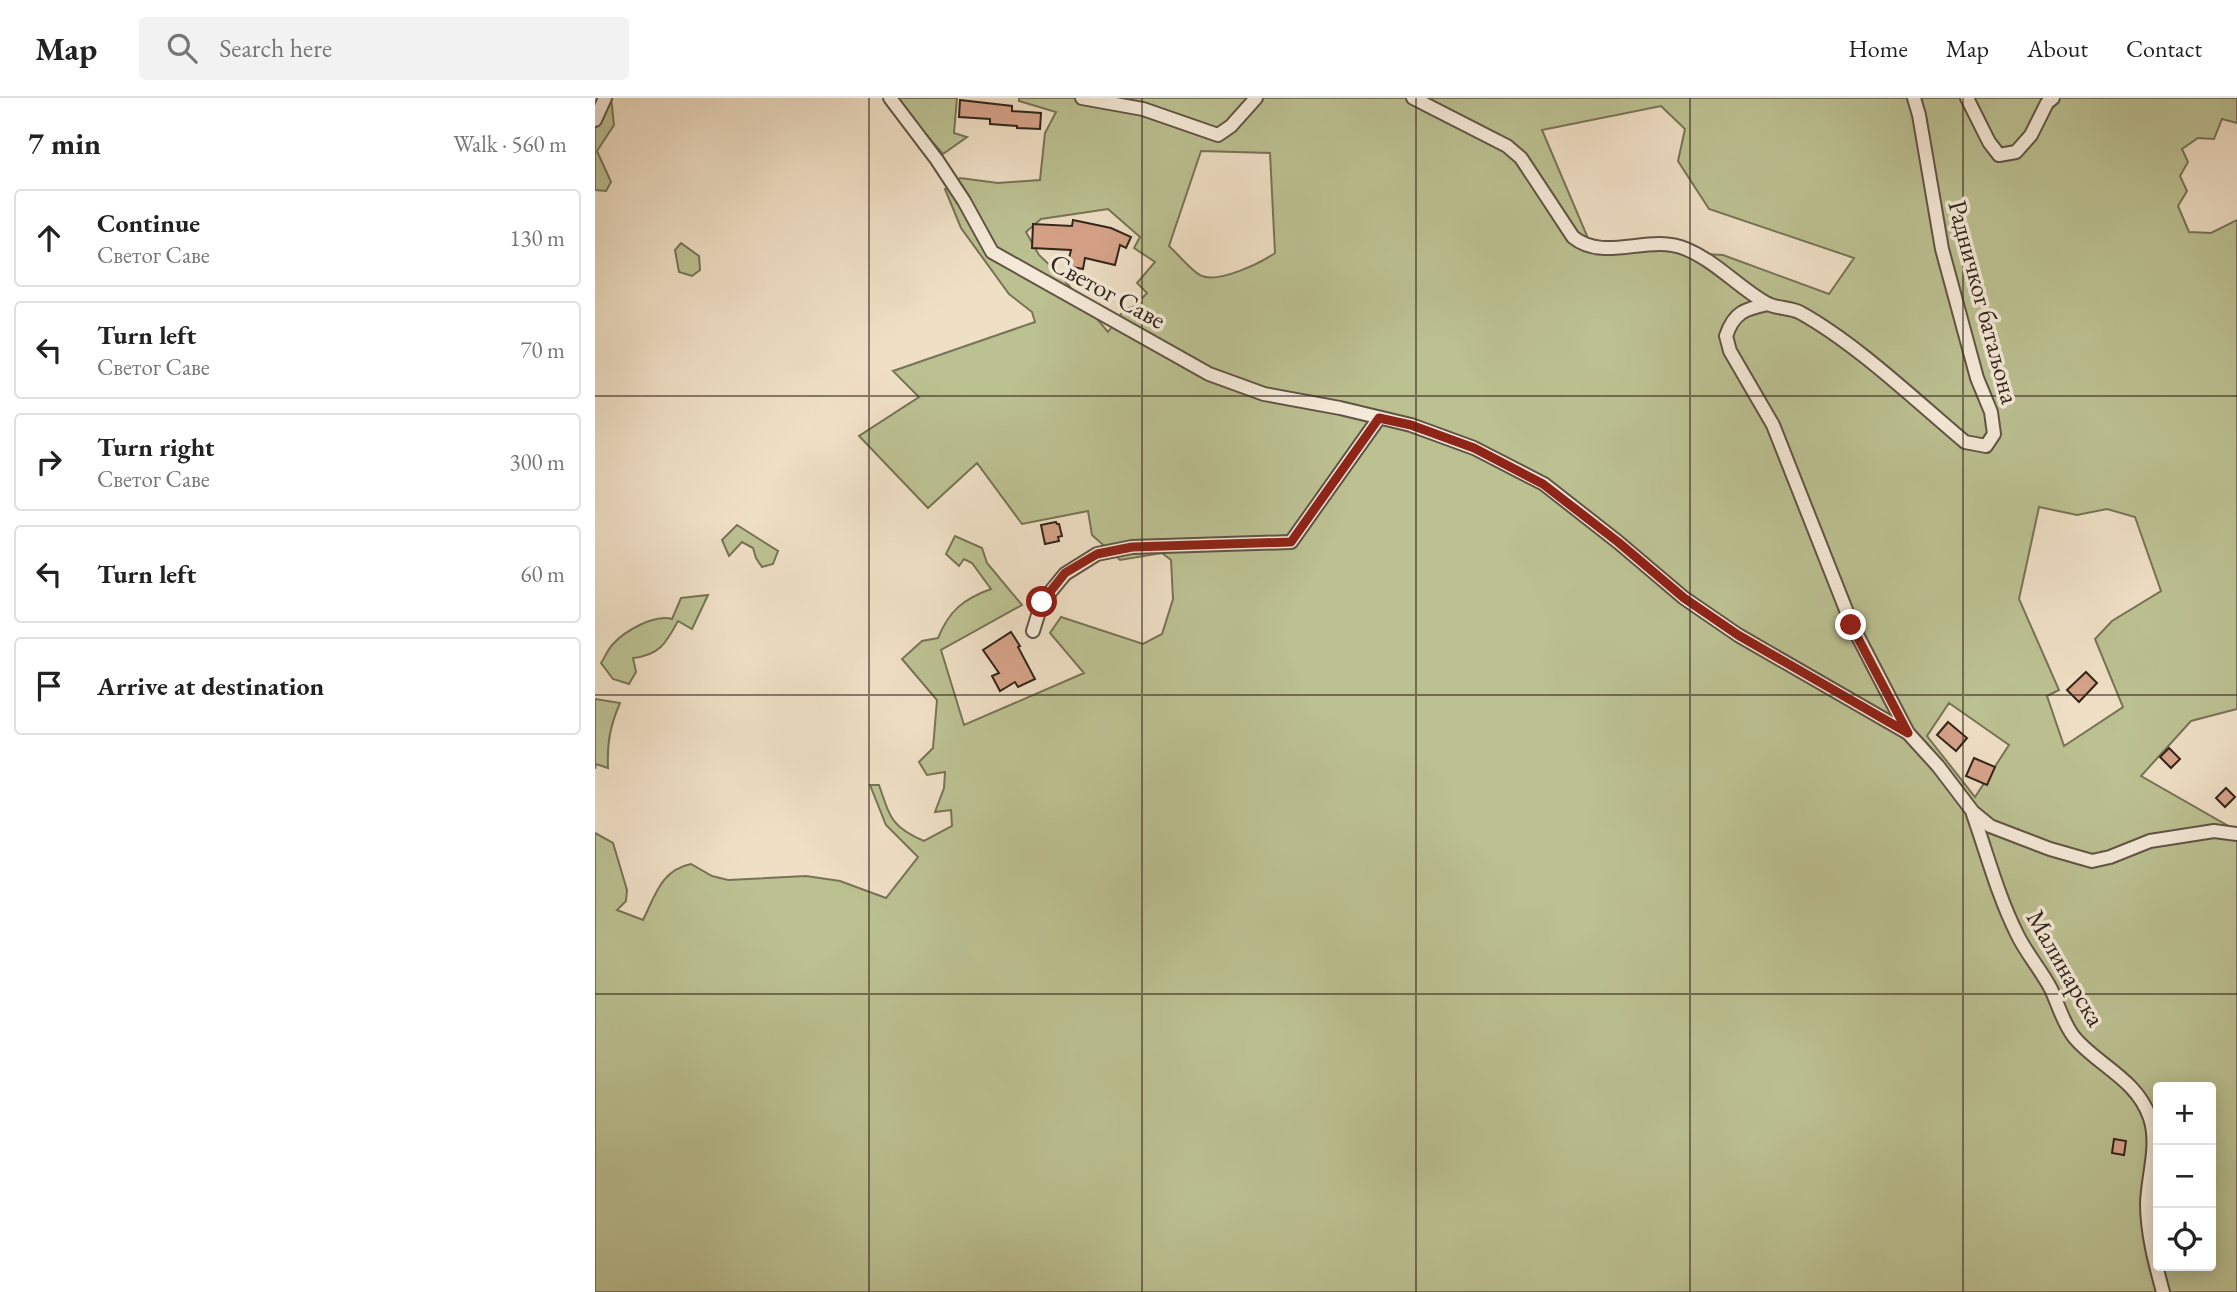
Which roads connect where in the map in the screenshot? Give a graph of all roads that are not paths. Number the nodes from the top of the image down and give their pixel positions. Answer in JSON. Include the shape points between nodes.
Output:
{"nodes":[{"id":1,"x":605,"y":98,"type":"edge"},
{"id":2,"x":890,"y":98,"type":"edge"},
{"id":3,"x":1082,"y":98,"type":"edge"},
{"id":4,"x":1256,"y":98,"type":"edge"},
{"id":5,"x":1413,"y":98,"type":"edge"},
{"id":6,"x":1914,"y":98,"type":"edge"},
{"id":7,"x":1967,"y":98,"type":"edge"},
{"id":8,"x":2053,"y":98,"type":"edge"},
{"id":9,"x":595,"y":120,"type":"edge"},
{"id":10,"x":1768,"y":304,"type":"junction"},
{"id":11,"x":1379,"y":418,"type":"junction"},
{"id":12,"x":1033,"y":631,"type":"dead end"},
{"id":13,"x":1908,"y":733,"type":"junction"},
{"id":14,"x":1973,"y":812,"type":"junction"},
{"id":15,"x":2237,"y":834,"type":"edge"},
{"id":16,"x":2163,"y":1292,"type":"edge"}],
"edges":[{"from":1,"to":9,"type":"street"},
{"from":2,"to":11,"type":"street","name":"Светог Саве","via":[[937,160],[992,252],[1209,374],[1264,394]]},
{"from":3,"to":4,"type":"street","via":[[1143,109],[1218,135]]},
{"from":5,"to":10,"type":"street","name":"Радничког батаљона","via":[[1507,146],[1521,158],[1567,229],[1582,244],[1595,249],[1659,243],[1686,249]]},
{"from":6,"to":10,"type":"street","name":"Радничког батаљона","via":[[1941,249],[1991,412],[1994,434],[1986,446],[1965,442],[1863,356],[1799,312]]},
{"from":7,"to":8,"type":"street","via":[[1999,155],[2016,152]]},
{"from":10,"to":13,"type":"street","via":[[1736,315],[1726,336],[1730,351],[1773,425],[1851,625]]},
{"from":11,"to":12,"type":"street","via":[[1291,542],[1132,547],[1097,554],[1065,573],[1042,602]]},
{"from":11,"to":13,"type":"street","name":"Светог Саве","via":[[1474,448],[1543,484],[1695,606]]},
{"from":13,"to":14,"type":"street","name":"Светог Саве"},
{"from":14,"to":15,"type":"street","name":"Светог Саве","via":[[1990,826],[2092,861],[2150,841],[2214,831]]},
{"from":14,"to":16,"type":"street","name":"Малинарска","via":[[2009,918],[2074,1038],[2132,1088],[2150,1118],[2154,1142],[2148,1224]]}]}
